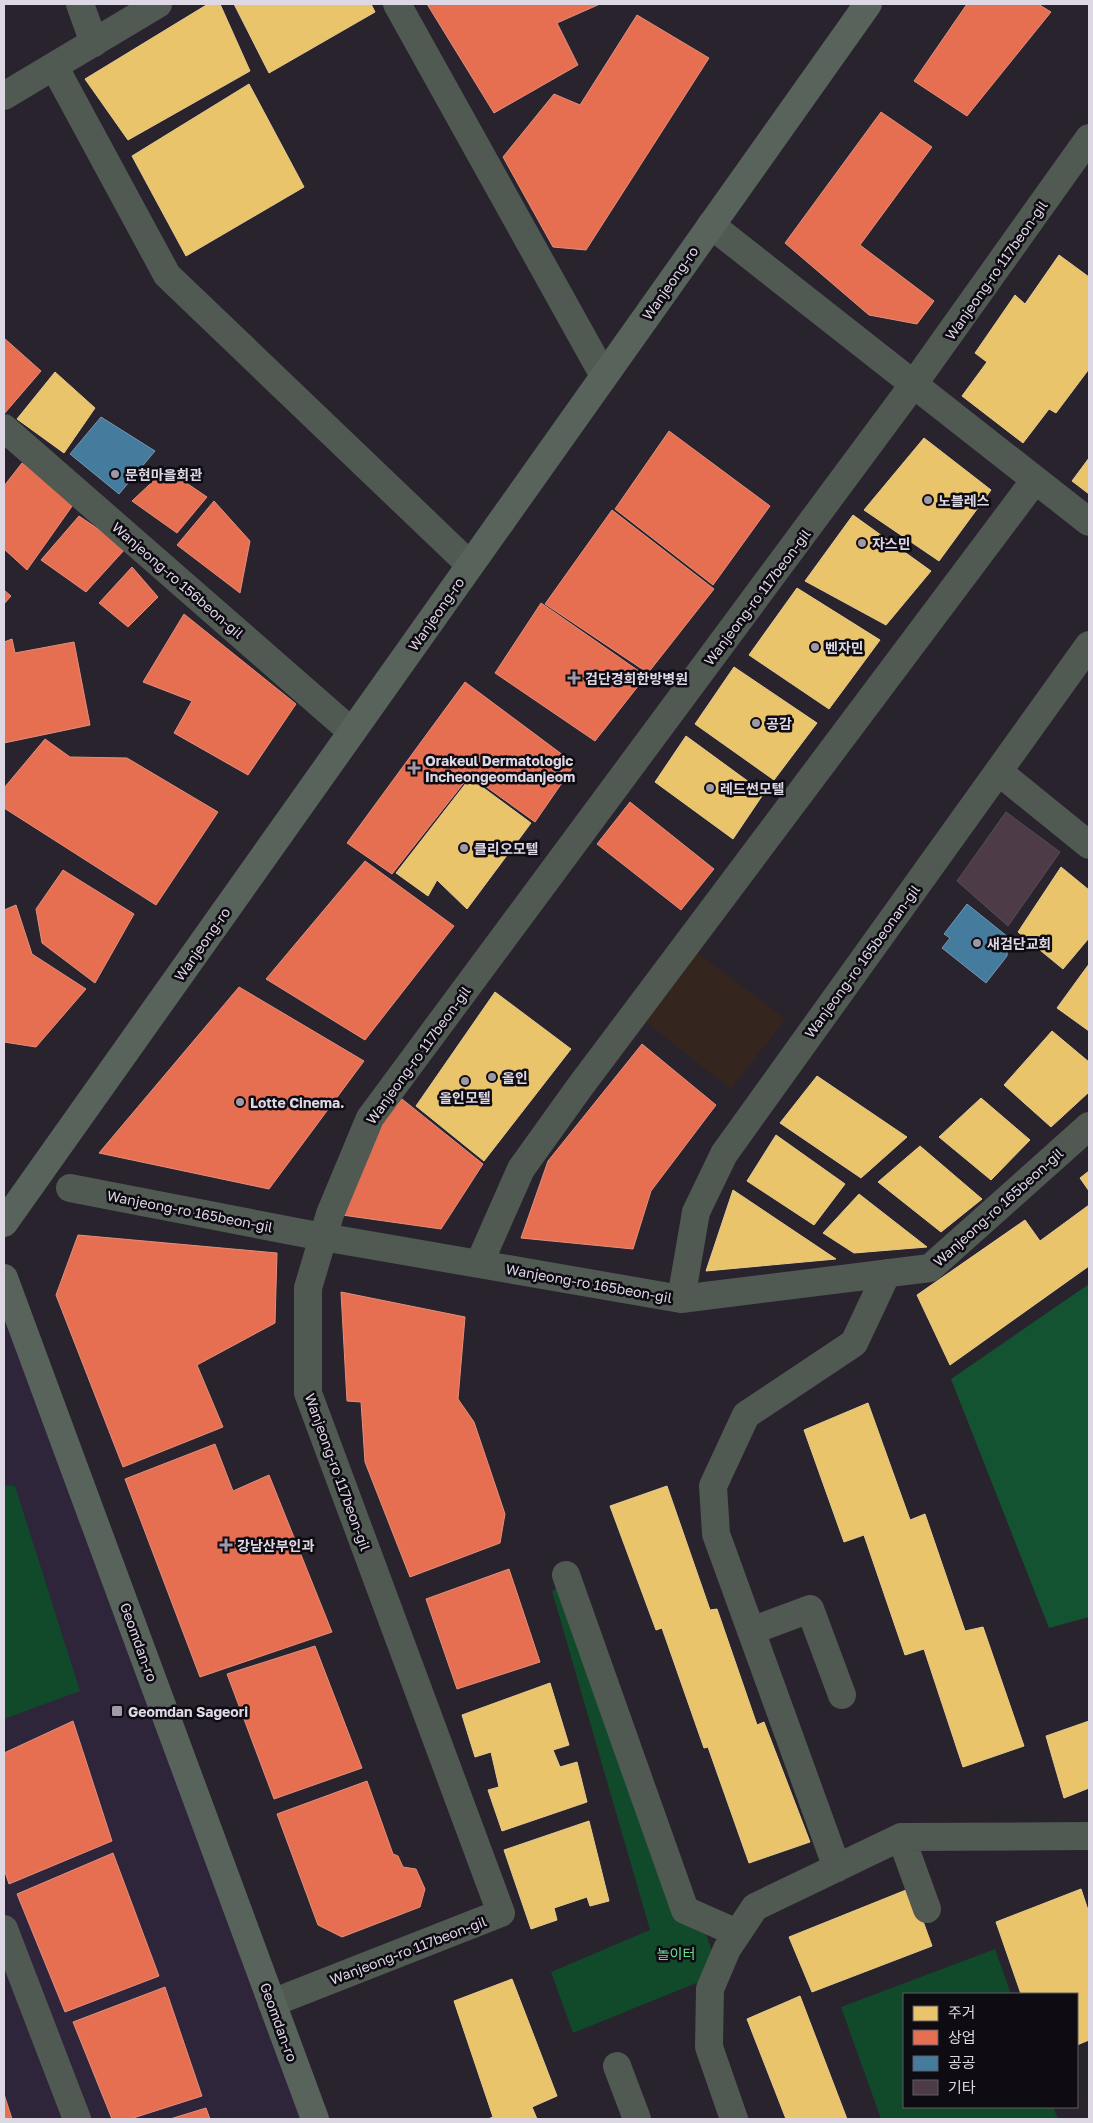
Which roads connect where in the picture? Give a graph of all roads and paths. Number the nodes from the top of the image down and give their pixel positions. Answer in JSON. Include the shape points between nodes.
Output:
{"nodes":[{"id":1,"x":80,"y":4,"type":"edge"},
{"id":2,"x":158,"y":4,"type":"edge"},
{"id":3,"x":397,"y":4,"type":"edge"},
{"id":4,"x":868,"y":4,"type":"edge"},
{"id":5,"x":94,"y":43,"type":"junction"},
{"id":6,"x":54,"y":66,"type":"junction"},
{"id":7,"x":4,"y":96,"type":"edge"},
{"id":8,"x":1089,"y":138,"type":"edge"},
{"id":9,"x":711,"y":225,"type":"junction"},
{"id":10,"x":604,"y":376,"type":"junction"},
{"id":11,"x":913,"y":385,"type":"junction"},
{"id":12,"x":4,"y":428,"type":"edge"},
{"id":13,"x":1036,"y":480,"type":"junction"},
{"id":14,"x":1089,"y":522,"type":"edge"},
{"id":15,"x":470,"y":565,"type":"junction"},
{"id":16,"x":1089,"y":645,"type":"edge"},
{"id":17,"x":352,"y":732,"type":"junction"},
{"id":18,"x":999,"y":772,"type":"junction"},
{"id":19,"x":1089,"y":845,"type":"edge"},
{"id":20,"x":1089,"y":1126,"type":"edge"},
{"id":21,"x":70,"y":1188,"type":"dead end"},
{"id":22,"x":4,"y":1223,"type":"edge"},
{"id":23,"x":323,"y":1237,"type":"junction"},
{"id":24,"x":479,"y":1264,"type":"junction"},
{"id":25,"x":887,"y":1273,"type":"junction"},
{"id":26,"x":4,"y":1278,"type":"edge"},
{"id":27,"x":681,"y":1299,"type":"junction"},
{"id":28,"x":566,"y":1575,"type":"dead end"},
{"id":29,"x":751,"y":1631,"type":"junction"},
{"id":30,"x":842,"y":1695,"type":"dead end"},
{"id":31,"x":901,"y":1836,"type":"junction"},
{"id":32,"x":1089,"y":1836,"type":"edge"},
{"id":33,"x":837,"y":1868,"type":"junction"},
{"id":34,"x":927,"y":1909,"type":"dead end"},
{"id":35,"x":4,"y":1929,"type":"edge"},
{"id":36,"x":737,"y":1933,"type":"junction"},
{"id":37,"x":272,"y":2003,"type":"junction"},
{"id":38,"x":617,"y":2066,"type":"dead end"},
{"id":39,"x":78,"y":2119,"type":"edge"},
{"id":40,"x":315,"y":2119,"type":"edge"},
{"id":41,"x":637,"y":2119,"type":"edge"},
{"id":42,"x":734,"y":2119,"type":"edge"}],
"edges":[{"from":1,"to":5,"type":"street"},
{"from":2,"to":5,"type":"street"},
{"from":3,"to":10,"type":"street"},
{"from":4,"to":9,"type":"main road","name":"Wanjeong-ro"},
{"from":5,"to":6,"type":"street"},
{"from":6,"to":7,"type":"street"},
{"from":6,"to":15,"type":"street","via":[[168,275]]},
{"from":8,"to":11,"type":"street","name":"Wanjeong-ro 117beon-gil"},
{"from":9,"to":10,"type":"main road","name":"Wanjeong-ro"},
{"from":9,"to":11,"type":"street"},
{"from":10,"to":15,"type":"main road","name":"Wanjeong-ro"},
{"from":11,"to":13,"type":"street"},
{"from":11,"to":23,"type":"street","name":"Wanjeong-ro 117beon-gil","via":[[370,1118]]},
{"from":12,"to":17,"type":"street","name":"Wanjeong-ro 156beon-gil"},
{"from":13,"to":14,"type":"street"},
{"from":13,"to":24,"type":"street","via":[[533,1152],[521,1169]]},
{"from":15,"to":17,"type":"main road","name":"Wanjeong-ro"},
{"from":16,"to":18,"type":"street","name":"Wanjeong-ro 165beonan-gil"},
{"from":17,"to":22,"type":"main road","name":"Wanjeong-ro"},
{"from":18,"to":19,"type":"street"},
{"from":18,"to":27,"type":"street","name":"Wanjeong-ro 165beonan-gil","via":[[724,1154],[696,1212]]},
{"from":20,"to":25,"type":"street","name":"Wanjeong-ro 165beon-gil","via":[[930,1268]]},
{"from":21,"to":23,"type":"street","name":"Wanjeong-ro 165beon-gil"},
{"from":23,"to":24,"type":"street","name":"Wanjeong-ro 165beon-gil"},
{"from":23,"to":37,"type":"street","name":"Wanjeong-ro 117beon-gil","via":[[308,1288],[308,1393],[501,1913]]},
{"from":24,"to":27,"type":"street","name":"Wanjeong-ro 165beon-gil"},
{"from":25,"to":27,"type":"street","name":"Wanjeong-ro 165beon-gil"},
{"from":25,"to":29,"type":"street","via":[[854,1344],[746,1415],[713,1486],[716,1534]]},
{"from":26,"to":37,"type":"main road","name":"Geomdan-ro"},
{"from":28,"to":36,"type":"street","via":[[684,1910]]},
{"from":29,"to":30,"type":"street","via":[[810,1609]]},
{"from":29,"to":33,"type":"street"},
{"from":31,"to":32,"type":"street"},
{"from":31,"to":33,"type":"street"},
{"from":31,"to":34,"type":"street"},
{"from":33,"to":36,"type":"street","via":[[755,1907]]},
{"from":35,"to":39,"type":"street"},
{"from":36,"to":42,"type":"street","via":[[710,1989],[709,2048]]},
{"from":37,"to":40,"type":"main road","name":"Geomdan-ro"},
{"from":38,"to":41,"type":"street"}]}
